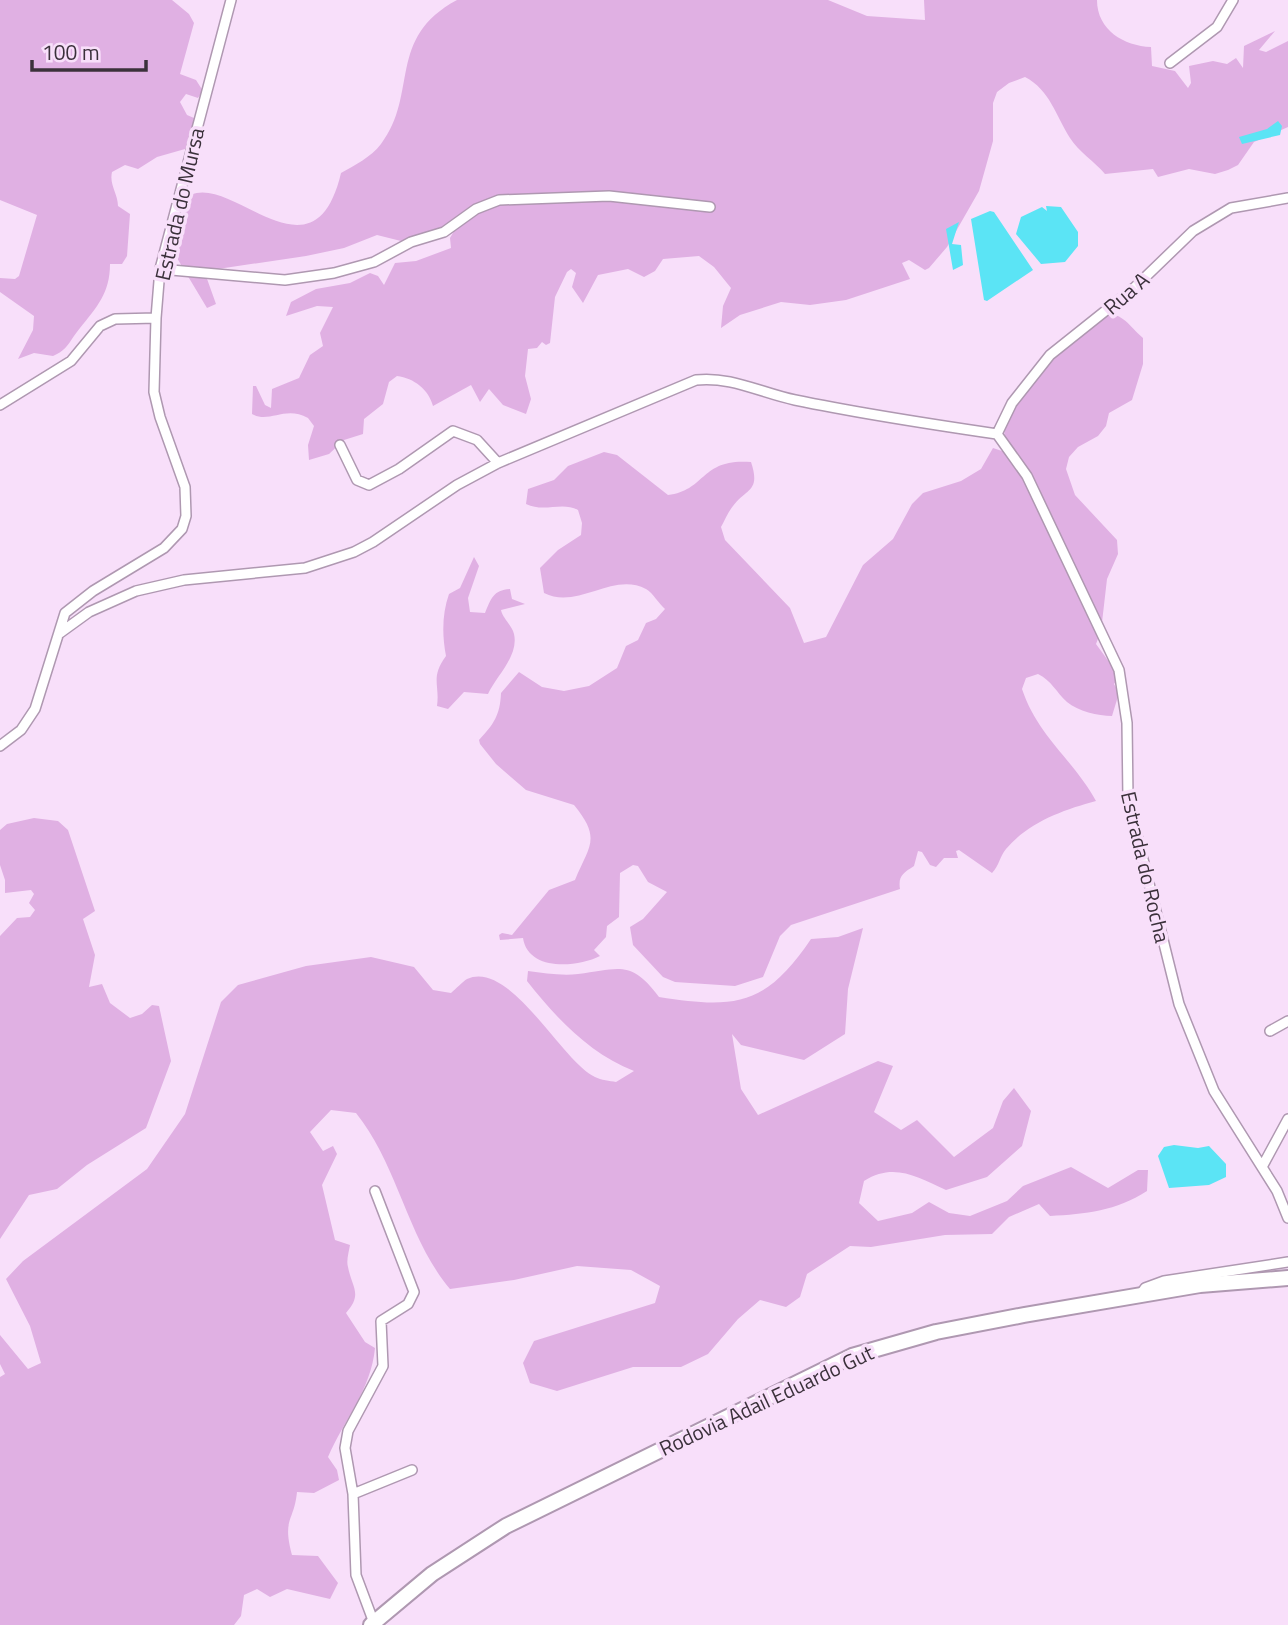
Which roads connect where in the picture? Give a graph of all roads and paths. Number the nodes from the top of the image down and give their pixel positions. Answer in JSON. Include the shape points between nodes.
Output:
{"nodes":[{"id":1,"x":232,"y":0,"type":"edge"},
{"id":2,"x":1233,"y":0,"type":"edge"},
{"id":3,"x":1170,"y":64,"type":"dead end"},
{"id":4,"x":1288,"y":198,"type":"edge"},
{"id":5,"x":710,"y":207,"type":"dead end"},
{"id":6,"x":160,"y":269,"type":"junction"},
{"id":7,"x":156,"y":318,"type":"junction"},
{"id":8,"x":0,"y":405,"type":"edge"},
{"id":9,"x":997,"y":434,"type":"junction"},
{"id":10,"x":340,"y":445,"type":"dead end"},
{"id":11,"x":498,"y":463,"type":"junction"},
{"id":12,"x":60,"y":633,"type":"junction"},
{"id":13,"x":0,"y":746,"type":"edge"},
{"id":14,"x":1288,"y":1021,"type":"edge"},
{"id":15,"x":1270,"y":1031,"type":"dead end"},
{"id":16,"x":1288,"y":1119,"type":"edge"},
{"id":17,"x":1262,"y":1167,"type":"junction"},
{"id":18,"x":375,"y":1191,"type":"dead end"},
{"id":19,"x":1288,"y":1218,"type":"edge"},
{"id":20,"x":1288,"y":1262,"type":"edge"},
{"id":21,"x":1288,"y":1278,"type":"edge"},
{"id":22,"x":1140,"y":1296,"type":"junction"},
{"id":23,"x":412,"y":1470,"type":"dead end"},
{"id":24,"x":353,"y":1493,"type":"junction"},
{"id":25,"x":373,"y":1624,"type":"edge"}],
"edges":[{"from":1,"to":6,"type":"street","name":"Estrada do Mursa"},
{"from":2,"to":3,"type":"street","via":[[1221,24]]},
{"from":4,"to":9,"type":"street","name":"Rua A","via":[[1231,208],[1193,231],[1134,288],[1050,355],[1012,403]]},
{"from":5,"to":6,"type":"street","via":[[609,196],[499,201],[475,209],[444,232],[411,242],[374,262],[334,273],[285,280]]},
{"from":6,"to":7,"type":"street","name":"Estrada do Mursa"},
{"from":7,"to":8,"type":"street","via":[[100,326],[71,361]]},
{"from":7,"to":12,"type":"street","name":"Estrada do Mursa","via":[[154,392],[185,487],[186,516],[164,548],[69,608]]},
{"from":9,"to":11,"type":"street","via":[[835,409],[709,379],[682,385]]},
{"from":9,"to":17,"type":"street","name":"Estrada do Rocha","via":[[1027,476],[1119,670],[1127,723],[1128,799],[1179,1004],[1214,1091]]},
{"from":10,"to":11,"type":"street","via":[[357,480],[369,485],[453,431],[477,439]]},
{"from":11,"to":12,"type":"street","via":[[373,542],[328,562],[280,573],[184,580],[136,591],[89,612]]},
{"from":12,"to":13,"type":"street","name":"Estrada do Mursa","via":[[35,709],[21,730]]},
{"from":14,"to":15,"type":"street"},
{"from":16,"to":17,"type":"street"},
{"from":17,"to":19,"type":"street","name":"Estrada do Rocha"},
{"from":18,"to":24,"type":"street","via":[[414,1292],[408,1304],[381,1321],[383,1366],[346,1439]]},
{"from":20,"to":22,"type":"street","via":[[1164,1281],[1145,1288]]},
{"from":21,"to":22,"type":"main road","name":"Rodovia Adail Eduardo Gut","via":[[1200,1285]]},
{"from":22,"to":25,"type":"main road","name":"Rodovia Adail Eduardo Gut","via":[[936,1332],[852,1356],[506,1526],[432,1574]]},
{"from":23,"to":24,"type":"street"},
{"from":24,"to":25,"type":"street","via":[[356,1575]]}]}
